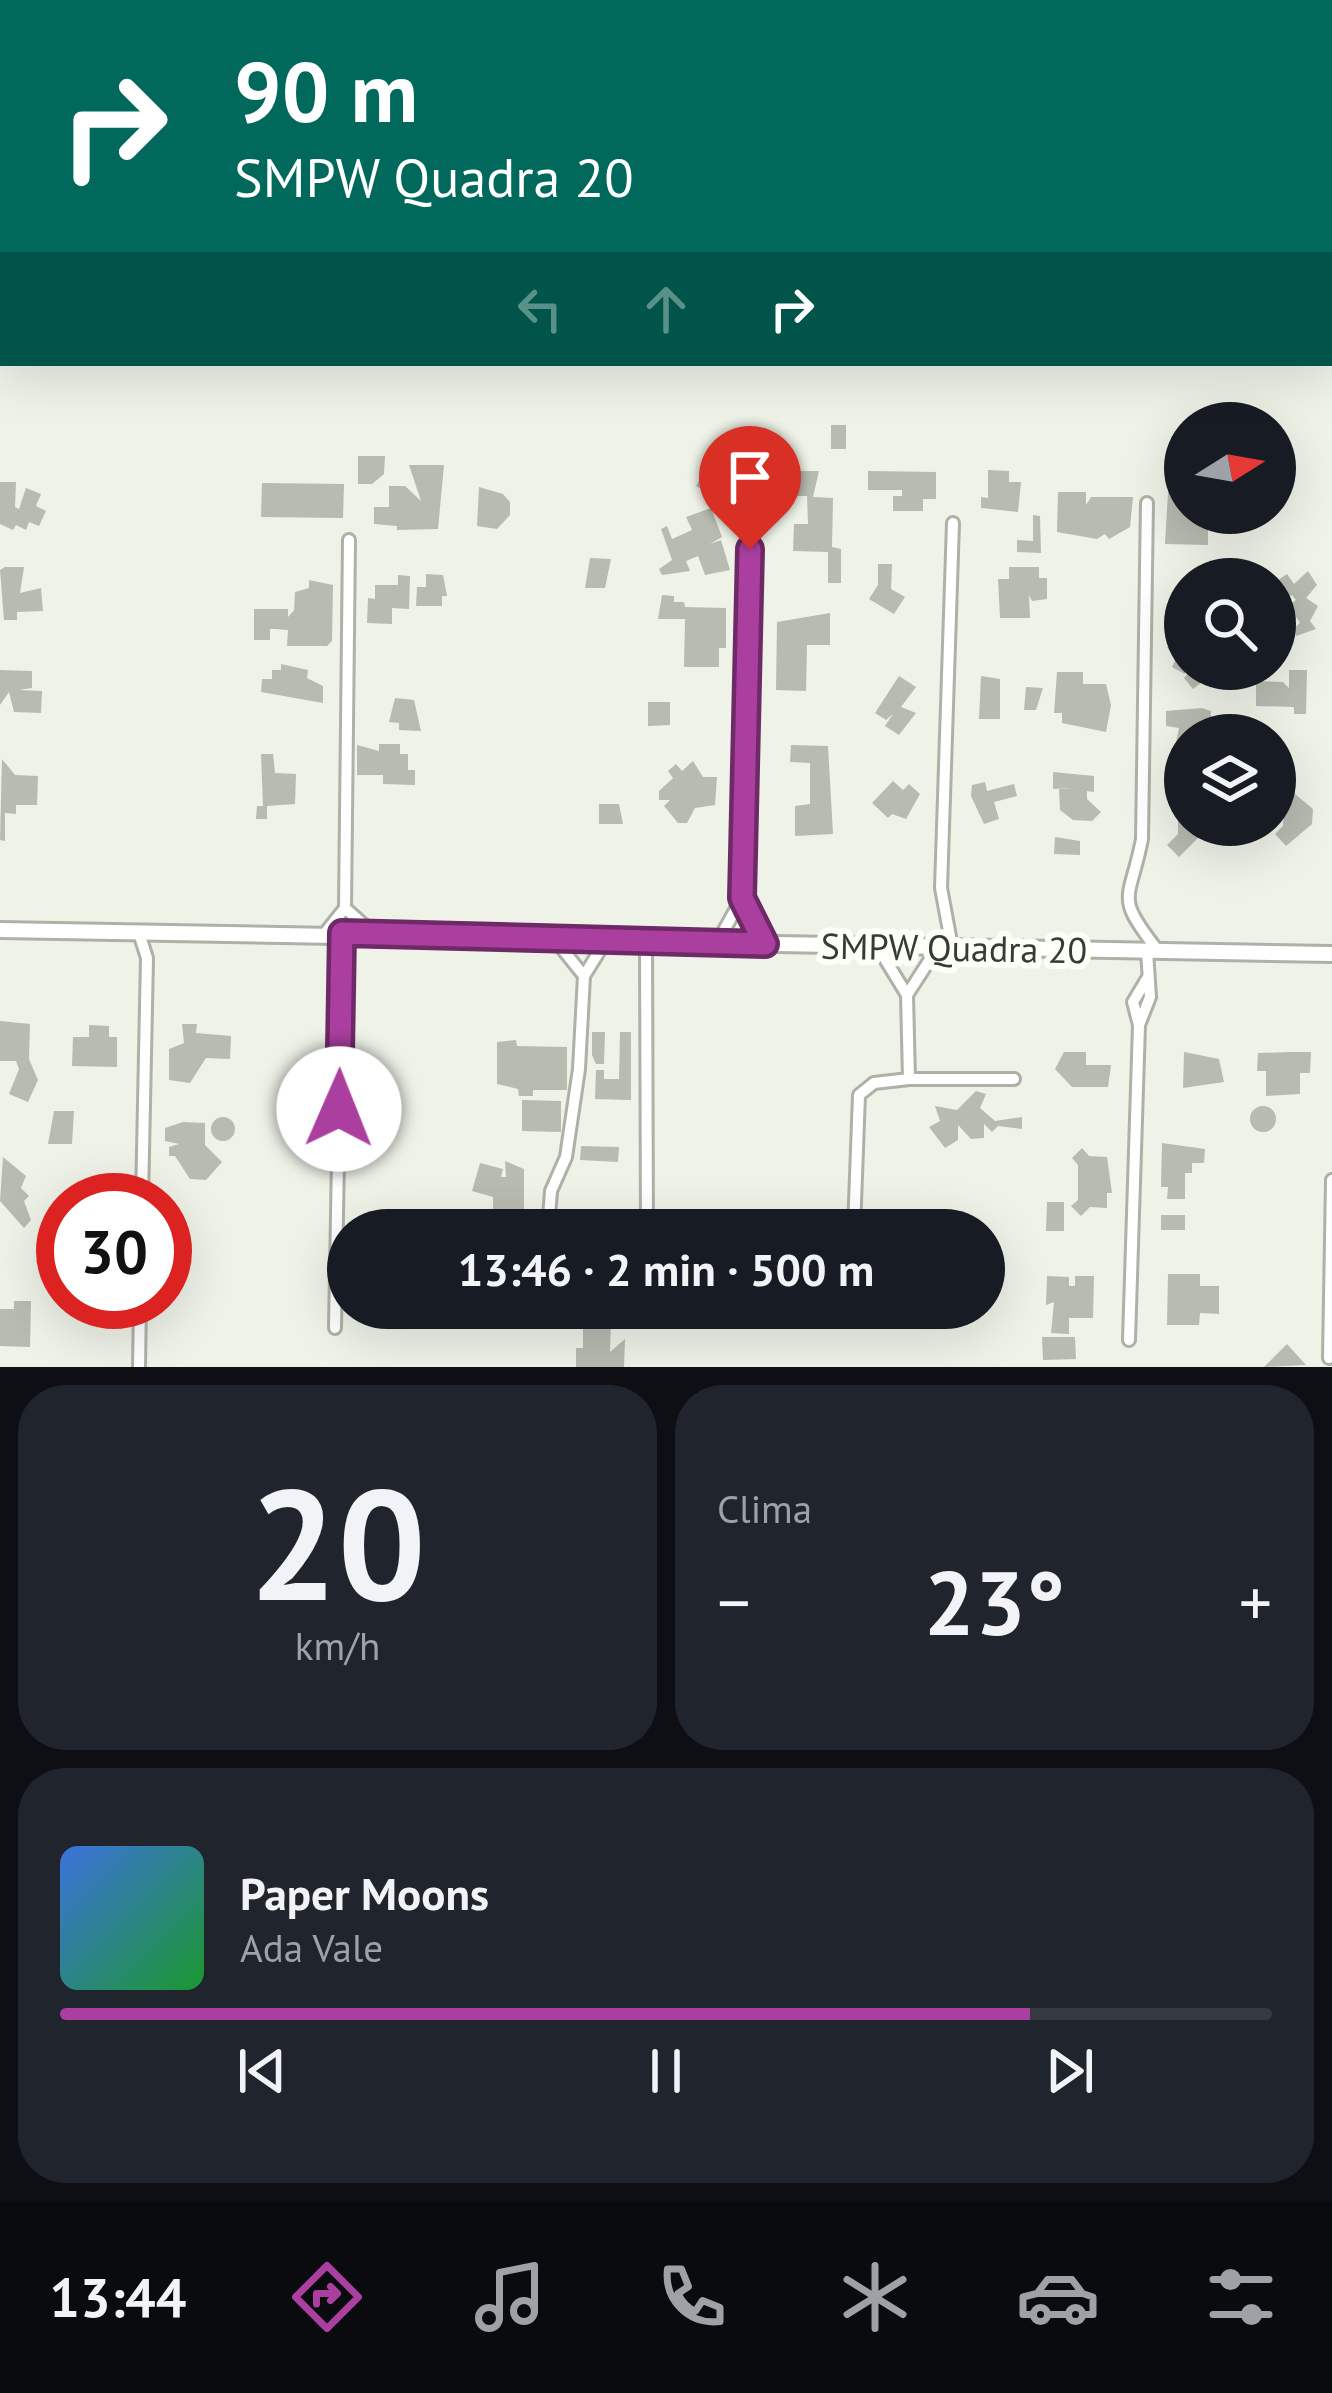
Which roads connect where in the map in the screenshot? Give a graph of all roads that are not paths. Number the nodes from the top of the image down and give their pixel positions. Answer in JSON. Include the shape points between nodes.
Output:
{"nodes":[{"id":1,"x":752,"y":462,"type":"dead end"},
{"id":2,"x":1147,"y":503,"type":"dead end"},
{"id":3,"x":953,"y":523,"type":"dead end"},
{"id":4,"x":349,"y":540,"type":"dead end"},
{"id":5,"x":742,"y":898,"type":"junction"},
{"id":6,"x":345,"y":908,"type":"junction"},
{"id":7,"x":0,"y":930,"type":"edge"},
{"id":8,"x":139,"y":933,"type":"junction"},
{"id":9,"x":164,"y":933,"type":"junction"},
{"id":10,"x":325,"y":933,"type":"junction"},
{"id":11,"x":342,"y":933,"type":"junction"},
{"id":12,"x":374,"y":934,"type":"junction"},
{"id":13,"x":1332,"y":938,"type":"edge"},
{"id":14,"x":556,"y":940,"type":"junction"},
{"id":15,"x":605,"y":941,"type":"junction"},
{"id":16,"x":646,"y":943,"type":"junction"},
{"id":17,"x":717,"y":944,"type":"junction"},
{"id":18,"x":765,"y":944,"type":"junction"},
{"id":19,"x":877,"y":946,"type":"junction"},
{"id":20,"x":945,"y":947,"type":"junction"},
{"id":21,"x":1154,"y":951,"type":"junction"},
{"id":22,"x":1325,"y":953,"type":"edge"},
{"id":23,"x":147,"y":958,"type":"junction"},
{"id":24,"x":584,"y":976,"type":"junction"},
{"id":25,"x":907,"y":995,"type":"junction"},
{"id":26,"x":909,"y":1079,"type":"junction"},
{"id":27,"x":1014,"y":1079,"type":"dead end"},
{"id":28,"x":143,"y":1173,"type":"edge"},
{"id":29,"x":1332,"y":1180,"type":"edge"},
{"id":30,"x":337,"y":1209,"type":"edge"},
{"id":31,"x":549,"y":1209,"type":"edge"},
{"id":32,"x":646,"y":1209,"type":"edge"},
{"id":33,"x":855,"y":1209,"type":"edge"},
{"id":34,"x":140,"y":1329,"type":"edge"},
{"id":35,"x":1129,"y":1340,"type":"dead end"},
{"id":36,"x":1329,"y":1358,"type":"edge"},
{"id":37,"x":139,"y":1367,"type":"edge"}],
"edges":[{"from":1,"to":5,"type":"street"},
{"from":2,"to":21,"type":"street","via":[[1142,839],[1126,887]]},
{"from":3,"to":20,"type":"street"},
{"from":4,"to":6,"type":"street"},
{"from":5,"to":17,"type":"street"},
{"from":5,"to":18,"type":"street"},
{"from":6,"to":10,"type":"street"},
{"from":6,"to":12,"type":"street"},
{"from":7,"to":8,"type":"street","name":"SMPW Quadra 20"},
{"from":8,"to":9,"type":"street","name":"SMPW Quadra 20"},
{"from":8,"to":23,"type":"street"},
{"from":9,"to":10,"type":"street","name":"SMPW Quadra 20"},
{"from":9,"to":23,"type":"street"},
{"from":10,"to":11,"type":"street","name":"SMPW Quadra 20"},
{"from":11,"to":12,"type":"street","name":"SMPW Quadra 20"},
{"from":11,"to":30,"type":"street"},
{"from":12,"to":14,"type":"street","name":"SMPW Quadra 20"},
{"from":13,"to":22,"type":"street"},
{"from":14,"to":15,"type":"street","name":"SMPW Quadra 20"},
{"from":14,"to":24,"type":"street"},
{"from":15,"to":16,"type":"street","name":"SMPW Quadra 20"},
{"from":15,"to":24,"type":"street"},
{"from":16,"to":17,"type":"street","name":"SMPW Quadra 20"},
{"from":16,"to":32,"type":"street"},
{"from":17,"to":18,"type":"street","name":"SMPW Quadra 20"},
{"from":18,"to":19,"type":"street","name":"SMPW Quadra 20"},
{"from":19,"to":20,"type":"street","name":"SMPW Quadra 20"},
{"from":19,"to":25,"type":"street"},
{"from":20,"to":21,"type":"street","name":"SMPW Quadra 20"},
{"from":20,"to":25,"type":"street"},
{"from":21,"to":22,"type":"street","name":"SMPW Quadra 20"},
{"from":21,"to":35,"type":"street","via":[[1139,1025]]},
{"from":23,"to":28,"type":"street"},
{"from":24,"to":31,"type":"street","via":[[566,1157]]},
{"from":25,"to":26,"type":"street"},
{"from":26,"to":27,"type":"street"},
{"from":26,"to":33,"type":"street","via":[[874,1083],[859,1095]]},
{"from":29,"to":36,"type":"street"},
{"from":34,"to":37,"type":"street"}]}
